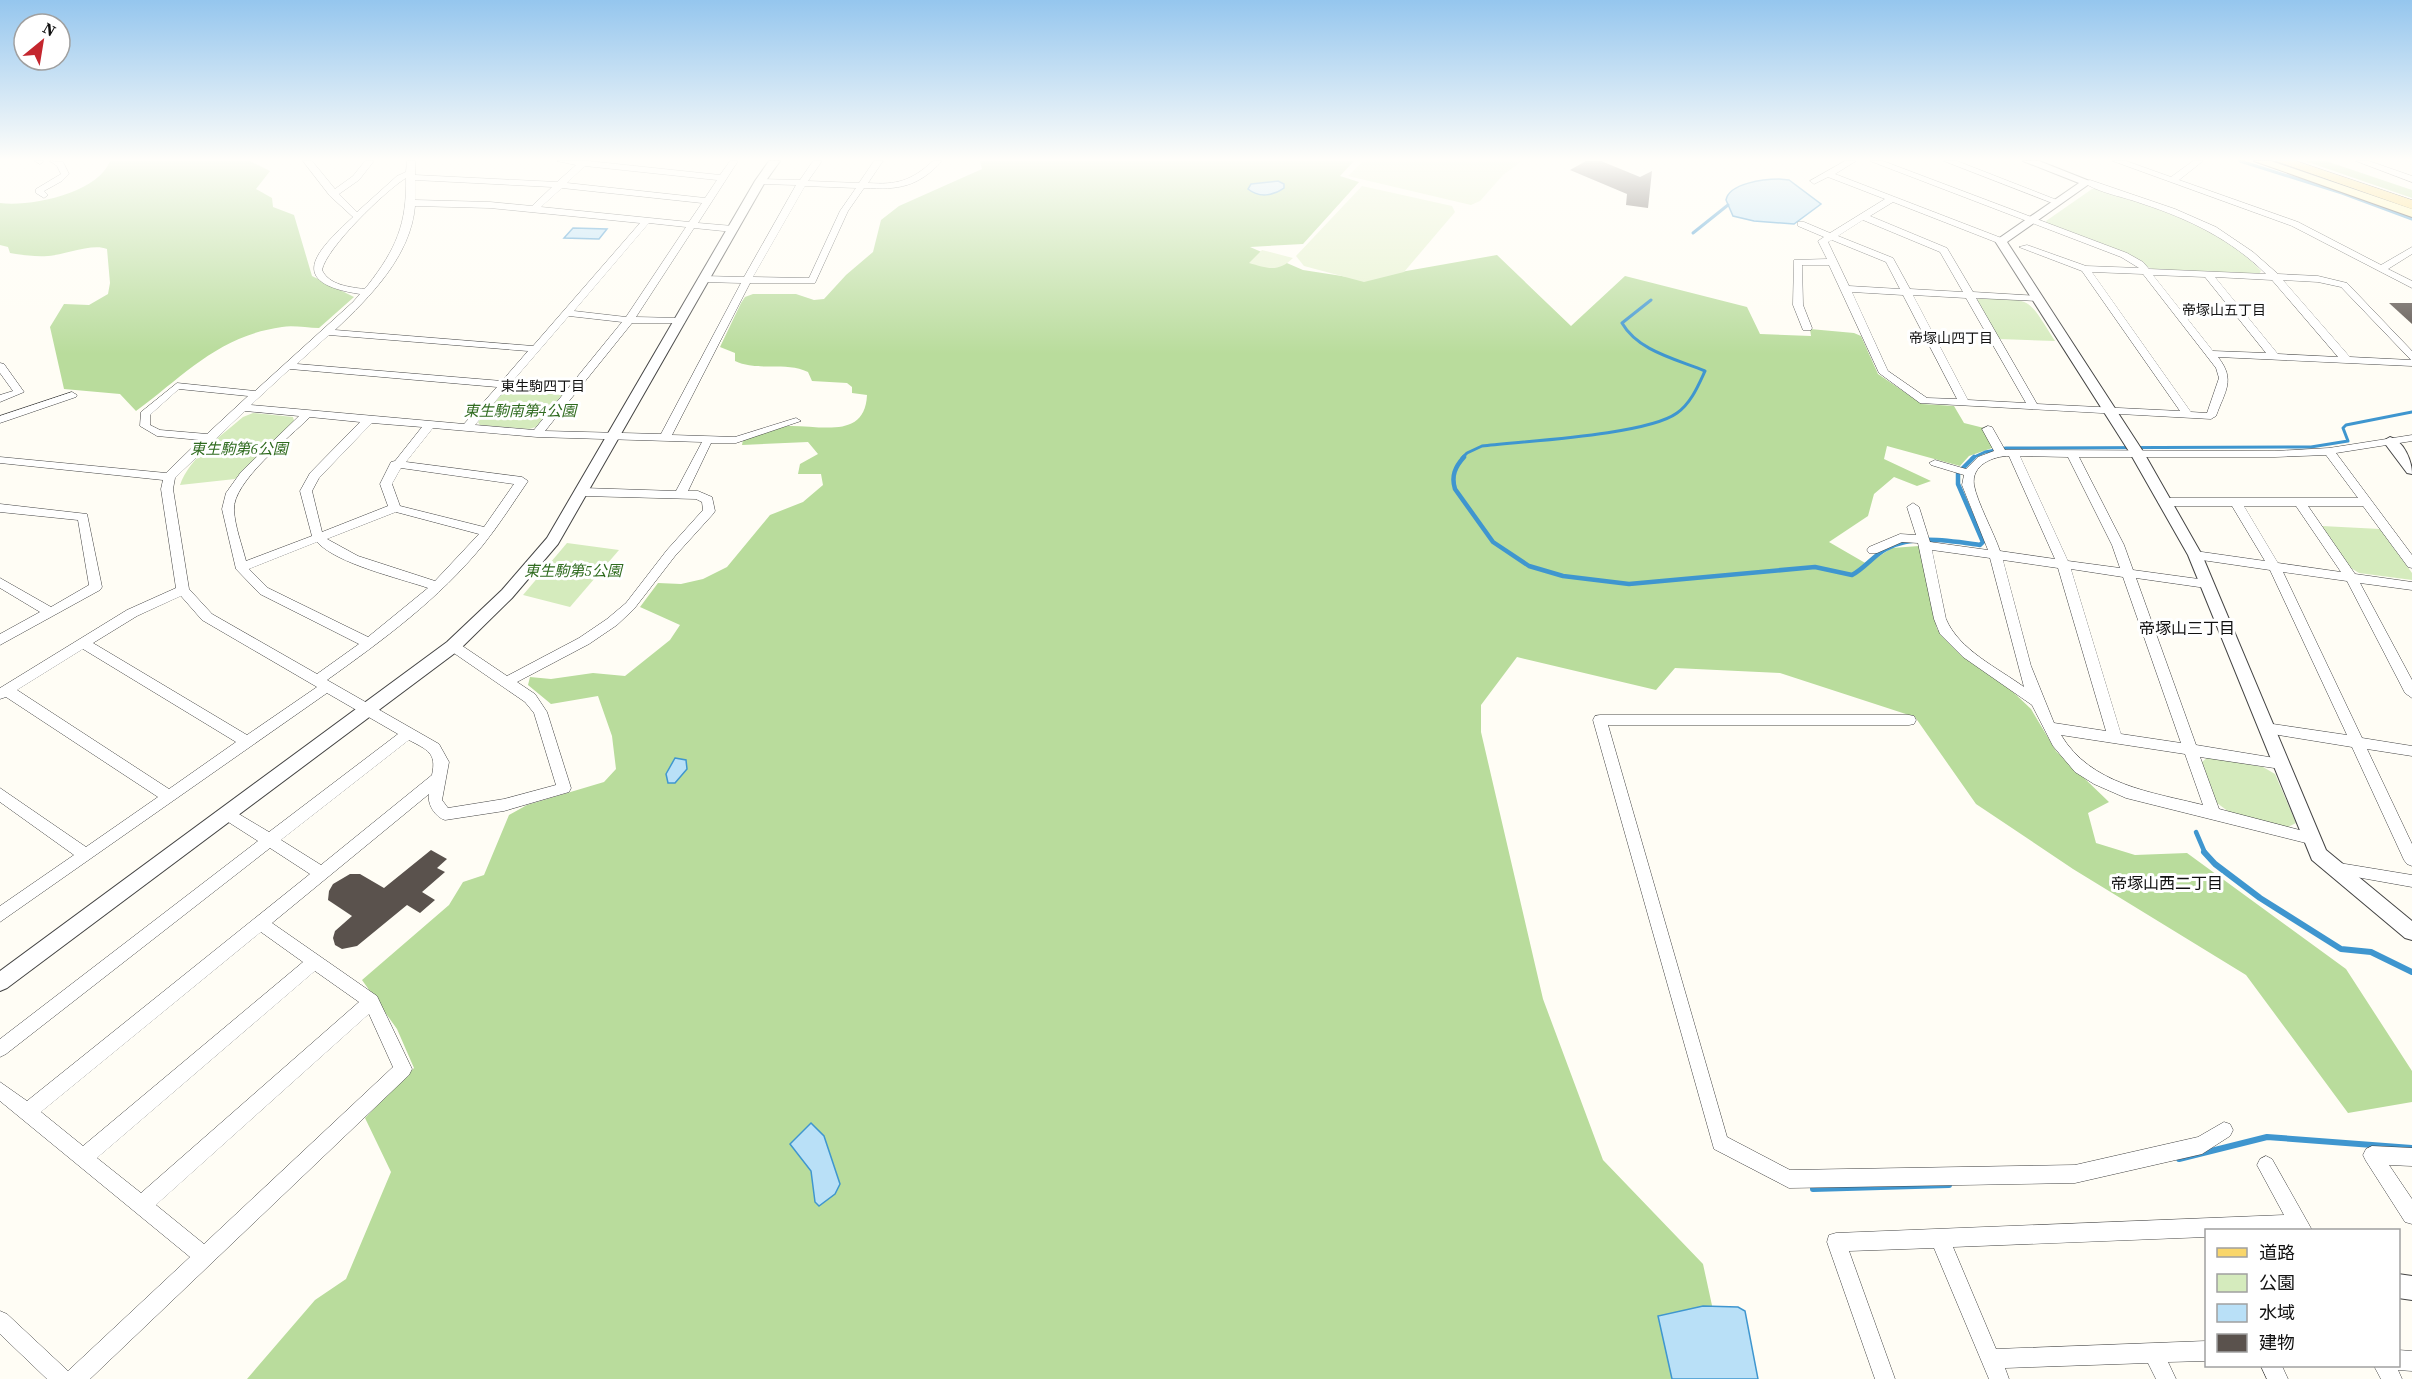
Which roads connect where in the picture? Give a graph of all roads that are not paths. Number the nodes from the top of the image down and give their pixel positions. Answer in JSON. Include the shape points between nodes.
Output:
{"nodes":[{"id":1,"x":351,"y":225,"type":"edge"},
{"id":2,"x":407,"y":225,"type":"edge"},
{"id":3,"x":642,"y":225,"type":"edge"},
{"id":4,"x":693,"y":225,"type":"edge"},
{"id":5,"x":697,"y":225,"type":"edge"},
{"id":6,"x":735,"y":225,"type":"edge"},
{"id":7,"x":778,"y":225,"type":"edge"},
{"id":8,"x":837,"y":225,"type":"edge"},
{"id":9,"x":1804,"y":225,"type":"edge"},
{"id":10,"x":1849,"y":225,"type":"edge"},
{"id":11,"x":1884,"y":225,"type":"edge"},
{"id":12,"x":1960,"y":225,"type":"edge"},
{"id":13,"x":2025,"y":225,"type":"edge"},
{"id":14,"x":2044,"y":225,"type":"edge"},
{"id":15,"x":2206,"y":225,"type":"edge"},
{"id":16,"x":2298,"y":225,"type":"edge"},
{"id":17,"x":733,"y":229,"type":"junction"},
{"id":18,"x":1832,"y":236,"type":"junction"},
{"id":19,"x":2001,"y":241,"type":"junction"},
{"id":20,"x":2024,"y":247,"type":"dead end"},
{"id":21,"x":2412,"y":250,"type":"edge"},
{"id":22,"x":1832,"y":262,"type":"junction"},
{"id":23,"x":2381,"y":268,"type":"junction"},
{"id":24,"x":2085,"y":269,"type":"junction"},
{"id":25,"x":2146,"y":271,"type":"junction"},
{"id":26,"x":2208,"y":274,"type":"junction"},
{"id":27,"x":2273,"y":277,"type":"junction"},
{"id":28,"x":703,"y":279,"type":"junction"},
{"id":29,"x":747,"y":280,"type":"junction"},
{"id":30,"x":2412,"y":285,"type":"edge"},
{"id":31,"x":1845,"y":289,"type":"junction"},
{"id":32,"x":366,"y":292,"type":"junction"},
{"id":33,"x":1906,"y":292,"type":"junction"},
{"id":34,"x":1969,"y":295,"type":"junction"},
{"id":35,"x":2037,"y":298,"type":"junction"},
{"id":36,"x":567,"y":313,"type":"junction"},
{"id":37,"x":629,"y":320,"type":"junction"},
{"id":38,"x":680,"y":321,"type":"junction"},
{"id":39,"x":1807,"y":328,"type":"dead end"},
{"id":40,"x":325,"y":332,"type":"junction"},
{"id":41,"x":535,"y":349,"type":"junction"},
{"id":42,"x":2210,"y":354,"type":"junction"},
{"id":43,"x":2274,"y":356,"type":"junction"},
{"id":44,"x":2412,"y":357,"type":"edge"},
{"id":45,"x":2346,"y":359,"type":"junction"},
{"id":46,"x":2412,"y":363,"type":"edge"},
{"id":47,"x":0,"y":366,"type":"edge"},
{"id":48,"x":288,"y":366,"type":"junction"},
{"id":49,"x":504,"y":384,"type":"junction"},
{"id":50,"x":72,"y":394,"type":"dead end"},
{"id":51,"x":257,"y":394,"type":"junction"},
{"id":52,"x":0,"y":399,"type":"edge"},
{"id":53,"x":1964,"y":403,"type":"junction"},
{"id":54,"x":2033,"y":406,"type":"junction"},
{"id":55,"x":243,"y":408,"type":"junction"},
{"id":56,"x":2110,"y":411,"type":"junction"},
{"id":57,"x":307,"y":414,"type":"junction"},
{"id":58,"x":2188,"y":415,"type":"junction"},
{"id":59,"x":369,"y":419,"type":"junction"},
{"id":60,"x":0,"y":420,"type":"edge"},
{"id":61,"x":796,"y":421,"type":"dead end"},
{"id":62,"x":430,"y":425,"type":"junction"},
{"id":63,"x":466,"y":428,"type":"junction"},
{"id":64,"x":1988,"y":429,"type":"dead end"},
{"id":65,"x":537,"y":434,"type":"junction"},
{"id":66,"x":615,"y":436,"type":"junction"},
{"id":67,"x":209,"y":438,"type":"junction"},
{"id":68,"x":665,"y":438,"type":"junction"},
{"id":69,"x":2412,"y":438,"type":"edge"},
{"id":70,"x":2390,"y":441,"type":"junction"},
{"id":71,"x":706,"y":444,"type":"dead end"},
{"id":72,"x":2329,"y":451,"type":"junction"},
{"id":73,"x":2007,"y":453,"type":"junction"},
{"id":74,"x":2072,"y":453,"type":"junction"},
{"id":75,"x":2137,"y":453,"type":"junction"},
{"id":76,"x":2407,"y":457,"type":"edge"},
{"id":77,"x":0,"y":460,"type":"edge"},
{"id":78,"x":1935,"y":463,"type":"dead end"},
{"id":79,"x":395,"y":464,"type":"junction"},
{"id":80,"x":2412,"y":470,"type":"edge"},
{"id":81,"x":1968,"y":473,"type":"junction"},
{"id":82,"x":169,"y":477,"type":"junction"},
{"id":83,"x":583,"y":492,"type":"junction"},
{"id":84,"x":681,"y":493,"type":"junction"},
{"id":85,"x":2164,"y":502,"type":"junction"},
{"id":86,"x":2367,"y":502,"type":"junction"},
{"id":87,"x":2235,"y":503,"type":"junction"},
{"id":88,"x":2300,"y":503,"type":"junction"},
{"id":89,"x":1913,"y":507,"type":"dead end"},
{"id":90,"x":0,"y":508,"type":"edge"},
{"id":91,"x":395,"y":508,"type":"junction"},
{"id":92,"x":486,"y":532,"type":"junction"},
{"id":93,"x":319,"y":537,"type":"junction"},
{"id":94,"x":1924,"y":542,"type":"junction"},
{"id":95,"x":1873,"y":550,"type":"dead end"},
{"id":96,"x":1995,"y":554,"type":"junction"},
{"id":97,"x":2195,"y":555,"type":"junction"},
{"id":98,"x":2063,"y":563,"type":"junction"},
{"id":99,"x":2412,"y":564,"type":"edge"},
{"id":100,"x":2274,"y":566,"type":"junction"},
{"id":101,"x":242,"y":567,"type":"junction"},
{"id":102,"x":2129,"y":573,"type":"junction"},
{"id":103,"x":2351,"y":577,"type":"junction"},
{"id":104,"x":0,"y":582,"type":"edge"},
{"id":105,"x":2206,"y":584,"type":"junction"},
{"id":106,"x":437,"y":586,"type":"junction"},
{"id":107,"x":2412,"y":586,"type":"edge"},
{"id":108,"x":183,"y":590,"type":"junction"},
{"id":109,"x":50,"y":612,"type":"junction"},
{"id":110,"x":0,"y":640,"type":"edge"},
{"id":111,"x":83,"y":643,"type":"junction"},
{"id":112,"x":369,"y":643,"type":"junction"},
{"id":113,"x":453,"y":645,"type":"junction"},
{"id":114,"x":506,"y":682,"type":"junction"},
{"id":115,"x":322,"y":684,"type":"junction"},
{"id":116,"x":3,"y":692,"type":"edge"},
{"id":117,"x":2412,"y":693,"type":"edge"},
{"id":118,"x":2035,"y":701,"type":"junction"},
{"id":119,"x":368,"y":710,"type":"junction"},
{"id":120,"x":1909,"y":720,"type":"dead end"},
{"id":121,"x":2050,"y":728,"type":"junction"},
{"id":122,"x":2266,"y":728,"type":"junction"},
{"id":123,"x":408,"y":733,"type":"junction"},
{"id":124,"x":2115,"y":738,"type":"junction"},
{"id":125,"x":245,"y":741,"type":"junction"},
{"id":126,"x":2357,"y":743,"type":"junction"},
{"id":127,"x":2192,"y":750,"type":"junction"},
{"id":128,"x":2412,"y":751,"type":"edge"},
{"id":129,"x":2281,"y":764,"type":"junction"},
{"id":130,"x":439,"y":778,"type":"junction"},
{"id":131,"x":0,"y":794,"type":"edge"},
{"id":132,"x":168,"y":796,"type":"junction"},
{"id":133,"x":2213,"y":813,"type":"junction"},
{"id":134,"x":227,"y":814,"type":"junction"},
{"id":135,"x":2310,"y":838,"type":"junction"},
{"id":136,"x":267,"y":841,"type":"junction"},
{"id":137,"x":86,"y":855,"type":"junction"},
{"id":138,"x":2412,"y":860,"type":"edge"},
{"id":139,"x":2334,"y":868,"type":"junction"},
{"id":140,"x":320,"y":872,"type":"junction"},
{"id":141,"x":2412,"y":881,"type":"edge"},
{"id":142,"x":0,"y":915,"type":"edge"},
{"id":143,"x":259,"y":922,"type":"junction"},
{"id":144,"x":2412,"y":932,"type":"edge"},
{"id":145,"x":315,"y":961,"type":"junction"},
{"id":146,"x":0,"y":982,"type":"edge"},
{"id":147,"x":371,"y":1001,"type":"junction"},
{"id":148,"x":0,"y":1049,"type":"edge"},
{"id":149,"x":0,"y":1090,"type":"edge"},
{"id":150,"x":29,"y":1111,"type":"junction"},
{"id":151,"x":2224,"y":1130,"type":"dead end"},
{"id":152,"x":84,"y":1157,"type":"junction"},
{"id":153,"x":2412,"y":1157,"type":"edge"},
{"id":154,"x":2266,"y":1165,"type":"dead end"},
{"id":155,"x":141,"y":1206,"type":"junction"},
{"id":156,"x":2412,"y":1215,"type":"edge"},
{"id":157,"x":2301,"y":1227,"type":"edge"},
{"id":158,"x":2273,"y":1229,"type":"edge"},
{"id":159,"x":2203,"y":1234,"type":"edge"},
{"id":160,"x":1939,"y":1237,"type":"junction"},
{"id":161,"x":205,"y":1257,"type":"junction"},
{"id":162,"x":0,"y":1321,"type":"edge"},
{"id":163,"x":2205,"y":1351,"type":"edge"},
{"id":164,"x":2154,"y":1354,"type":"junction"},
{"id":165,"x":1991,"y":1359,"type":"junction"},
{"id":166,"x":62,"y":1379,"type":"edge"},
{"id":167,"x":75,"y":1379,"type":"edge"},
{"id":168,"x":1885,"y":1379,"type":"edge"},
{"id":169,"x":1999,"y":1379,"type":"edge"},
{"id":170,"x":2166,"y":1379,"type":"edge"}],
"edges":[{"from":1,"to":32,"type":"street","via":[[320,256],[317,271],[326,281]]},
{"from":2,"to":32,"type":"street","via":[[393,258]]},
{"from":3,"to":36,"type":"street"},
{"from":4,"to":37,"type":"street"},
{"from":5,"to":17,"type":"street"},
{"from":6,"to":17,"type":"street"},
{"from":7,"to":29,"type":"street"},
{"from":8,"to":29,"type":"street","via":[[812,281]]},
{"from":9,"to":18,"type":"street"},
{"from":10,"to":18,"type":"street"},
{"from":11,"to":34,"type":"street","via":[[1944,250]]},
{"from":12,"to":19,"type":"street"},
{"from":13,"to":19,"type":"street"},
{"from":14,"to":25,"type":"street","via":[[2124,255]]},
{"from":15,"to":27,"type":"street","via":[[2251,254]]},
{"from":16,"to":23,"type":"street"},
{"from":17,"to":28,"type":"street"},
{"from":18,"to":22,"type":"street","via":[[1823,241]]},
{"from":18,"to":33,"type":"street","via":[[1890,260]]},
{"from":19,"to":35,"type":"street"},
{"from":20,"to":24,"type":"street"},
{"from":21,"to":23,"type":"street"},
{"from":22,"to":31,"type":"street"},
{"from":22,"to":39,"type":"street","via":[[1797,262],[1798,305]]},
{"from":23,"to":30,"type":"street"},
{"from":24,"to":25,"type":"street"},
{"from":24,"to":58,"type":"street"},
{"from":25,"to":26,"type":"street"},
{"from":25,"to":42,"type":"street"},
{"from":26,"to":27,"type":"street"},
{"from":26,"to":43,"type":"street"},
{"from":27,"to":44,"type":"street","via":[[2318,279],[2344,285]]},
{"from":27,"to":45,"type":"street"},
{"from":28,"to":29,"type":"street"},
{"from":28,"to":38,"type":"street"},
{"from":29,"to":68,"type":"street"},
{"from":31,"to":33,"type":"street"},
{"from":31,"to":53,"type":"street","via":[[1884,373],[1924,401]]},
{"from":32,"to":40,"type":"street"},
{"from":33,"to":34,"type":"street"},
{"from":33,"to":53,"type":"street"},
{"from":34,"to":35,"type":"street"},
{"from":34,"to":54,"type":"street"},
{"from":35,"to":56,"type":"street"},
{"from":36,"to":37,"type":"street"},
{"from":36,"to":41,"type":"street"},
{"from":37,"to":38,"type":"street"},
{"from":37,"to":65,"type":"street"},
{"from":38,"to":66,"type":"street"},
{"from":40,"to":41,"type":"street"},
{"from":40,"to":48,"type":"street"},
{"from":41,"to":49,"type":"street"},
{"from":42,"to":43,"type":"street"},
{"from":42,"to":58,"type":"street","via":[[2224,378],[2211,416]]},
{"from":43,"to":45,"type":"street"},
{"from":45,"to":46,"type":"street"},
{"from":47,"to":52,"type":"street","via":[[19,392]]},
{"from":48,"to":49,"type":"street"},
{"from":48,"to":51,"type":"street"},
{"from":49,"to":63,"type":"street"},
{"from":50,"to":60,"type":"street"},
{"from":51,"to":55,"type":"street"},
{"from":51,"to":67,"type":"street","via":[[177,386],[145,414],[145,426],[157,433]]},
{"from":53,"to":54,"type":"street"},
{"from":54,"to":56,"type":"street"},
{"from":55,"to":57,"type":"street"},
{"from":55,"to":67,"type":"street"},
{"from":56,"to":58,"type":"street"},
{"from":56,"to":75,"type":"street"},
{"from":57,"to":59,"type":"street"},
{"from":57,"to":101,"type":"street","via":[[232,493],[228,510]]},
{"from":59,"to":62,"type":"street"},
{"from":59,"to":93,"type":"street","via":[[314,476],[306,491]]},
{"from":61,"to":68,"type":"street","via":[[736,440]]},
{"from":62,"to":63,"type":"street"},
{"from":62,"to":79,"type":"street"},
{"from":63,"to":65,"type":"street"},
{"from":64,"to":73,"type":"street"},
{"from":65,"to":66,"type":"street"},
{"from":66,"to":68,"type":"street"},
{"from":66,"to":83,"type":"street"},
{"from":67,"to":82,"type":"street"},
{"from":69,"to":70,"type":"street"},
{"from":70,"to":72,"type":"street"},
{"from":70,"to":76,"type":"street"},
{"from":71,"to":84,"type":"street"},
{"from":72,"to":75,"type":"street"},
{"from":72,"to":86,"type":"street"},
{"from":73,"to":74,"type":"street"},
{"from":73,"to":81,"type":"street","via":[[1984,458],[1972,465]]},
{"from":73,"to":98,"type":"street"},
{"from":74,"to":75,"type":"street"},
{"from":74,"to":102,"type":"street"},
{"from":75,"to":85,"type":"street"},
{"from":76,"to":80,"type":"street"},
{"from":77,"to":82,"type":"street"},
{"from":78,"to":81,"type":"street"},
{"from":79,"to":91,"type":"street","via":[[386,484]]},
{"from":79,"to":92,"type":"street","via":[[522,481]]},
{"from":81,"to":96,"type":"street","via":[[1968,485]]},
{"from":82,"to":108,"type":"street","via":[[167,489]]},
{"from":83,"to":84,"type":"street"},
{"from":83,"to":113,"type":"street","via":[[553,541],[507,594]]},
{"from":84,"to":114,"type":"street","via":[[708,500],[709,511],[630,606],[584,641]]},
{"from":85,"to":87,"type":"street"},
{"from":85,"to":97,"type":"street"},
{"from":86,"to":88,"type":"street"},
{"from":86,"to":99,"type":"street"},
{"from":87,"to":88,"type":"street"},
{"from":87,"to":100,"type":"street"},
{"from":88,"to":103,"type":"street"},
{"from":89,"to":94,"type":"street"},
{"from":90,"to":109,"type":"street","via":[[83,517],[96,587]]},
{"from":91,"to":92,"type":"street"},
{"from":91,"to":93,"type":"street"},
{"from":92,"to":106,"type":"street"},
{"from":93,"to":101,"type":"street"},
{"from":93,"to":106,"type":"street","via":[[347,556]]},
{"from":94,"to":95,"type":"street","via":[[1900,538]]},
{"from":94,"to":96,"type":"street"},
{"from":94,"to":118,"type":"street","via":[[1945,631],[1968,654]]},
{"from":96,"to":98,"type":"street"},
{"from":96,"to":118,"type":"street"},
{"from":97,"to":100,"type":"street"},
{"from":97,"to":105,"type":"street"},
{"from":98,"to":102,"type":"street"},
{"from":98,"to":124,"type":"street"},
{"from":100,"to":103,"type":"street"},
{"from":100,"to":126,"type":"street"},
{"from":101,"to":112,"type":"street","via":[[246,576],[264,591]]},
{"from":102,"to":105,"type":"street"},
{"from":102,"to":127,"type":"street"},
{"from":103,"to":107,"type":"street"},
{"from":103,"to":117,"type":"street"},
{"from":104,"to":109,"type":"street"},
{"from":105,"to":122,"type":"street"},
{"from":106,"to":112,"type":"street"},
{"from":108,"to":111,"type":"street","via":[[132,613]]},
{"from":108,"to":115,"type":"street","via":[[207,617]]},
{"from":109,"to":110,"type":"street"},
{"from":111,"to":116,"type":"street"},
{"from":111,"to":125,"type":"street"},
{"from":112,"to":115,"type":"street"},
{"from":113,"to":114,"type":"street"},
{"from":113,"to":119,"type":"street"},
{"from":114,"to":130,"type":"street","via":[[531,698],[540,712],[564,788],[504,805],[445,814],[435,801]]},
{"from":115,"to":119,"type":"street"},
{"from":115,"to":125,"type":"street"},
{"from":116,"to":132,"type":"street"},
{"from":118,"to":121,"type":"street"},
{"from":119,"to":123,"type":"street"},
{"from":119,"to":134,"type":"street"},
{"from":120,"to":151,"type":"street","via":[[1600,720],[1720,1143],[1789,1179],[2075,1174],[2202,1145]]},
{"from":121,"to":124,"type":"street"},
{"from":121,"to":133,"type":"street","via":[[2076,765],[2107,784]]},
{"from":122,"to":126,"type":"street"},
{"from":122,"to":129,"type":"street"},
{"from":123,"to":130,"type":"street","via":[[434,748],[442,762]]},
{"from":123,"to":136,"type":"street"},
{"from":124,"to":127,"type":"street"},
{"from":125,"to":132,"type":"street"},
{"from":126,"to":128,"type":"street"},
{"from":126,"to":138,"type":"street"},
{"from":127,"to":129,"type":"street"},
{"from":127,"to":133,"type":"street"},
{"from":129,"to":135,"type":"street"},
{"from":130,"to":140,"type":"street"},
{"from":131,"to":137,"type":"street"},
{"from":132,"to":137,"type":"street"},
{"from":133,"to":135,"type":"street"},
{"from":134,"to":136,"type":"street"},
{"from":134,"to":146,"type":"street"},
{"from":135,"to":139,"type":"street","via":[[2319,855]]},
{"from":136,"to":140,"type":"street"},
{"from":136,"to":148,"type":"street"},
{"from":137,"to":142,"type":"street"},
{"from":139,"to":141,"type":"street"},
{"from":139,"to":144,"type":"street"},
{"from":140,"to":143,"type":"street"},
{"from":143,"to":145,"type":"street"},
{"from":143,"to":150,"type":"street"},
{"from":145,"to":147,"type":"street"},
{"from":145,"to":152,"type":"street"},
{"from":147,"to":155,"type":"street"},
{"from":147,"to":161,"type":"street","via":[[403,1070]]},
{"from":149,"to":150,"type":"street"},
{"from":150,"to":152,"type":"street"},
{"from":152,"to":155,"type":"street"},
{"from":153,"to":156,"type":"street","via":[[2372,1155]]},
{"from":154,"to":157,"type":"street"},
{"from":155,"to":161,"type":"street"},
{"from":157,"to":158,"type":"street"},
{"from":159,"to":160,"type":"street"},
{"from":160,"to":165,"type":"street"},
{"from":160,"to":168,"type":"street","via":[[1836,1242]]},
{"from":161,"to":167,"type":"street"},
{"from":162,"to":166,"type":"street"},
{"from":163,"to":164,"type":"street"},
{"from":164,"to":165,"type":"street"},
{"from":164,"to":170,"type":"street"},
{"from":165,"to":169,"type":"street"}]}
